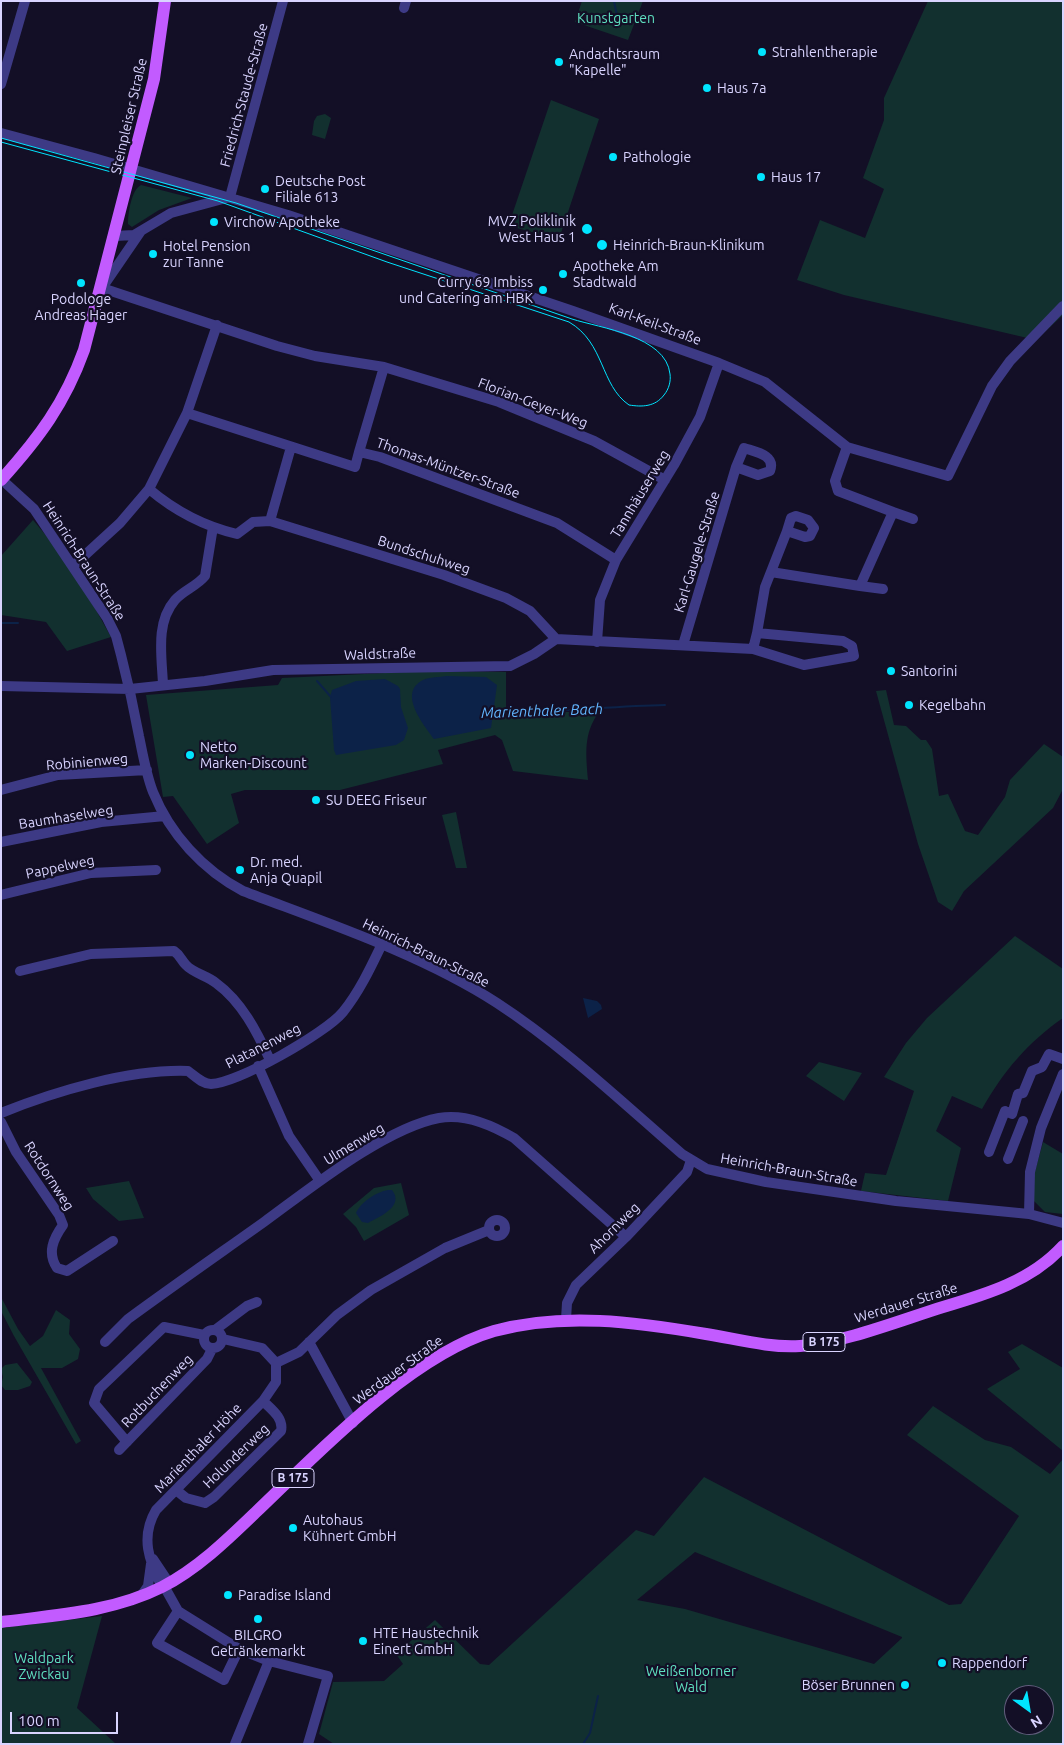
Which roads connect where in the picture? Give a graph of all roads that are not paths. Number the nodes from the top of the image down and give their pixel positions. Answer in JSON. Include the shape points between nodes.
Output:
{"nodes":[{"id":1,"x":25,"y":1,"type":"edge"},
{"id":2,"x":166,"y":1,"type":"edge"},
{"id":3,"x":283,"y":1,"type":"edge"},
{"id":4,"x":1,"y":84,"type":"edge"},
{"id":5,"x":1,"y":133,"type":"edge"},
{"id":6,"x":132,"y":169,"type":"junction"},
{"id":7,"x":230,"y":197,"type":"junction"},
{"id":8,"x":141,"y":231,"type":"junction"},
{"id":9,"x":115,"y":236,"type":"junction"},
{"id":10,"x":102,"y":288,"type":"junction"},
{"id":11,"x":1063,"y":306,"type":"edge"},
{"id":12,"x":217,"y":325,"type":"junction"},
{"id":13,"x":719,"y":363,"type":"junction"},
{"id":14,"x":384,"y":367,"type":"junction"},
{"id":15,"x":188,"y":413,"type":"junction"},
{"id":16,"x":291,"y":447,"type":"junction"},
{"id":17,"x":847,"y":447,"type":"junction"},
{"id":18,"x":359,"y":452,"type":"junction"},
{"id":19,"x":736,"y":467,"type":"dead end"},
{"id":20,"x":1,"y":479,"type":"edge"},
{"id":21,"x":665,"y":480,"type":"junction"},
{"id":22,"x":149,"y":489,"type":"junction"},
{"id":23,"x":893,"y":512,"type":"junction"},
{"id":24,"x":913,"y":519,"type":"dead end"},
{"id":25,"x":270,"y":521,"type":"junction"},
{"id":26,"x":213,"y":528,"type":"junction"},
{"id":27,"x":787,"y":531,"type":"dead end"},
{"id":28,"x":616,"y":560,"type":"junction"},
{"id":29,"x":73,"y":566,"type":"junction"},
{"id":30,"x":771,"y":572,"type":"junction"},
{"id":31,"x":860,"y":586,"type":"junction"},
{"id":32,"x":883,"y":590,"type":"dead end"},
{"id":33,"x":757,"y":633,"type":"junction"},
{"id":34,"x":556,"y":639,"type":"junction"},
{"id":35,"x":597,"y":642,"type":"junction"},
{"id":36,"x":683,"y":645,"type":"junction"},
{"id":37,"x":753,"y":649,"type":"junction"},
{"id":38,"x":1,"y":686,"type":"edge"},
{"id":39,"x":163,"y":686,"type":"junction"},
{"id":40,"x":130,"y":689,"type":"junction"},
{"id":41,"x":147,"y":770,"type":"junction"},
{"id":42,"x":1,"y":790,"type":"edge"},
{"id":43,"x":165,"y":816,"type":"junction"},
{"id":44,"x":1,"y":842,"type":"edge"},
{"id":45,"x":156,"y":870,"type":"dead end"},
{"id":46,"x":1,"y":895,"type":"edge"},
{"id":47,"x":381,"y":946,"type":"junction"},
{"id":48,"x":20,"y":972,"type":"dead end"},
{"id":49,"x":270,"y":1060,"type":"junction"},
{"id":50,"x":1063,"y":1060,"type":"edge"},
{"id":51,"x":258,"y":1066,"type":"junction"},
{"id":52,"x":1063,"y":1074,"type":"edge"},
{"id":53,"x":1,"y":1113,"type":"edge"},
{"id":54,"x":1012,"y":1114,"type":"junction"},
{"id":55,"x":1023,"y":1121,"type":"junction"},
{"id":56,"x":1,"y":1122,"type":"edge"},
{"id":57,"x":1041,"y":1128,"type":"junction"},
{"id":58,"x":988,"y":1152,"type":"dead end"},
{"id":59,"x":1008,"y":1159,"type":"dead end"},
{"id":60,"x":691,"y":1160,"type":"junction"},
{"id":61,"x":320,"y":1181,"type":"junction"},
{"id":62,"x":1029,"y":1214,"type":"junction"},
{"id":63,"x":1063,"y":1223,"type":"edge"},
{"id":64,"x":489,"y":1230,"type":"dead end"},
{"id":65,"x":626,"y":1237,"type":"junction"},
{"id":66,"x":113,"y":1241,"type":"dead end"},
{"id":67,"x":1063,"y":1246,"type":"edge"},
{"id":68,"x":257,"y":1302,"type":"dead end"},
{"id":69,"x":566,"y":1319,"type":"junction"},
{"id":70,"x":215,"y":1330,"type":"junction"},
{"id":71,"x":204,"y":1335,"type":"junction"},
{"id":72,"x":223,"y":1339,"type":"junction"},
{"id":73,"x":105,"y":1342,"type":"dead end"},
{"id":74,"x":310,"y":1342,"type":"junction"},
{"id":75,"x":212,"y":1349,"type":"junction"},
{"id":76,"x":276,"y":1364,"type":"junction"},
{"id":77,"x":263,"y":1401,"type":"junction"},
{"id":78,"x":353,"y":1423,"type":"junction"},
{"id":79,"x":176,"y":1490,"type":"junction"},
{"id":80,"x":150,"y":1559,"type":"junction"},
{"id":81,"x":165,"y":1585,"type":"junction"},
{"id":82,"x":141,"y":1596,"type":"junction"},
{"id":83,"x":178,"y":1611,"type":"junction"},
{"id":84,"x":1,"y":1622,"type":"edge"},
{"id":85,"x":239,"y":1649,"type":"junction"},
{"id":86,"x":269,"y":1661,"type":"junction"},
{"id":87,"x":235,"y":1744,"type":"edge"},
{"id":88,"x":308,"y":1744,"type":"edge"}],
"edges":[{"from":1,"to":4,"type":"street"},
{"from":2,"to":6,"type":"main road","name":"Steinpleiser Straße","via":[[154,79]]},
{"from":3,"to":7,"type":"street","name":"Friedrich-Staude-Straße"},
{"from":5,"to":6,"type":"street","name":"Karl-Keil-Straße"},
{"from":6,"to":7,"type":"street","name":"Karl-Keil-Straße"},
{"from":6,"to":9,"type":"main road","name":"Steinpleiser Straße"},
{"from":7,"to":8,"type":"street","via":[[171,213]]},
{"from":7,"to":13,"type":"street","name":"Karl-Keil-Straße"},
{"from":8,"to":9,"type":"street","via":[[134,235]]},
{"from":8,"to":10,"type":"street"},
{"from":9,"to":10,"type":"main road"},
{"from":10,"to":12,"type":"street","name":"Florian-Geyer-Weg"},
{"from":10,"to":20,"type":"main road","via":[[84,350],[63,400],[35,442]]},
{"from":11,"to":17,"type":"street","name":"Karl-Keil-Straße","via":[[1010,361],[992,386],[948,476]]},
{"from":12,"to":14,"type":"street","name":"Florian-Geyer-Weg","via":[[315,356]]},
{"from":12,"to":15,"type":"street"},
{"from":13,"to":17,"type":"street","name":"Karl-Keil-Straße","via":[[765,382]]},
{"from":13,"to":21,"type":"street","name":"Tannhäuserweg","via":[[700,417]]},
{"from":14,"to":18,"type":"street"},
{"from":14,"to":21,"type":"street","name":"Florian-Geyer-Weg","via":[[508,406],[594,441]]},
{"from":15,"to":16,"type":"street","name":"Thomas-Müntzer-Straße"},
{"from":15,"to":22,"type":"street"},
{"from":16,"to":18,"type":"street","name":"Thomas-Müntzer-Straße","via":[[355,467]]},
{"from":16,"to":25,"type":"street"},
{"from":17,"to":23,"type":"street","via":[[835,481],[838,491]]},
{"from":18,"to":28,"type":"street","name":"Thomas-Müntzer-Straße","via":[[558,523]]},
{"from":19,"to":36,"type":"street","name":"Karl-Gaugele-Straße"},
{"from":20,"to":29,"type":"street","name":"Heinrich-Braun-Straße","via":[[34,509]]},
{"from":21,"to":28,"type":"street","name":"Tannhäuserweg"},
{"from":22,"to":26,"type":"street","via":[[182,514]]},
{"from":22,"to":29,"type":"street","via":[[120,523]]},
{"from":23,"to":24,"type":"street"},
{"from":23,"to":31,"type":"street"},
{"from":25,"to":26,"type":"street","via":[[253,522],[237,534]]},
{"from":25,"to":34,"type":"street","name":"Bundschuhweg","via":[[444,575],[506,598],[530,611]]},
{"from":26,"to":39,"type":"street","via":[[206,576],[176,600],[162,625]]},
{"from":27,"to":30,"type":"street"},
{"from":28,"to":35,"type":"street","name":"Tannhäuserweg","via":[[600,600]]},
{"from":29,"to":40,"type":"street","name":"Heinrich-Braun-Straße","via":[[116,636]]},
{"from":30,"to":31,"type":"street"},
{"from":30,"to":33,"type":"street","via":[[761,602]]},
{"from":31,"to":32,"type":"street"},
{"from":33,"to":37,"type":"street"},
{"from":33,"to":37,"type":"street","via":[[843,641],[852,646],[854,656],[804,665]]},
{"from":34,"to":35,"type":"street"},
{"from":34,"to":39,"type":"street","name":"Waldstraße","via":[[510,666],[274,670]]},
{"from":35,"to":36,"type":"street"},
{"from":36,"to":37,"type":"street"},
{"from":38,"to":40,"type":"street","name":"Waldstraße"},
{"from":39,"to":40,"type":"street","name":"Waldstraße"},
{"from":40,"to":41,"type":"street","name":"Heinrich-Braun-Straße"},
{"from":41,"to":42,"type":"street","name":"Robinienweg","via":[[58,775]]},
{"from":41,"to":43,"type":"street","name":"Heinrich-Braun-Straße"},
{"from":43,"to":44,"type":"street","name":"Baumhaselweg","via":[[101,822]]},
{"from":43,"to":47,"type":"street","name":"Heinrich-Braun-Straße","via":[[204,865],[225,882]]},
{"from":45,"to":46,"type":"street","name":"Pappelweg","via":[[91,873]]},
{"from":47,"to":49,"type":"street","name":"Platanenweg","via":[[362,984],[342,1013],[319,1033]]},
{"from":47,"to":60,"type":"street","name":"Heinrich-Braun-Straße","via":[[416,960],[498,1003]]},
{"from":48,"to":49,"type":"street","via":[[91,954],[174,951],[182,956],[186,965],[217,983],[236,1002]]},
{"from":49,"to":51,"type":"street","name":"Platanenweg"},
{"from":50,"to":54,"type":"street","via":[[1049,1054],[1042,1067],[1032,1071],[1022,1093],[1018,1094]]},
{"from":51,"to":53,"type":"street","name":"Platanenweg","via":[[211,1084],[188,1070],[100,1082],[53,1094]]},
{"from":51,"to":61,"type":"street","via":[[289,1136]]},
{"from":52,"to":57,"type":"street"},
{"from":54,"to":55,"type":"street"},
{"from":54,"to":58,"type":"street","via":[[1005,1111]]},
{"from":55,"to":57,"type":"street"},
{"from":55,"to":59,"type":"street"},
{"from":56,"to":66,"type":"street","name":"Rotdornweg","via":[[16,1152],[63,1225],[51,1251],[58,1268],[67,1271]]},
{"from":57,"to":62,"type":"street","via":[[1030,1172]]},
{"from":60,"to":62,"type":"street","name":"Heinrich-Braun-Straße","via":[[707,1169],[811,1190]]},
{"from":60,"to":65,"type":"street","name":"Ahornweg","via":[[687,1172]]},
{"from":61,"to":65,"type":"street","name":"Ulmenweg","via":[[410,1127],[439,1118],[464,1118],[493,1126],[514,1138]]},
{"from":61,"to":73,"type":"street","name":"Ulmenweg","via":[[128,1319]]},
{"from":62,"to":63,"type":"street","name":"Heinrich-Braun-Straße"},
{"from":64,"to":74,"type":"street","via":[[438,1252],[371,1290],[337,1314]]},
{"from":65,"to":69,"type":"street","name":"Ahornweg","via":[[576,1285],[567,1303]]},
{"from":67,"to":69,"type":"main road","name":"Werdauer Straße","number":"B 175","via":[[1037,1270],[988,1293],[830,1341],[800,1346],[773,1346],[674,1329]]},
{"from":68,"to":70,"type":"street"},
{"from":69,"to":78,"type":"main road","name":"Werdauer Straße","number":"B 175","via":[[492,1332],[455,1346],[386,1394]]},
{"from":70,"to":71,"type":"street"},
{"from":70,"to":72,"type":"street"},
{"from":71,"to":75,"type":"street","via":[[207,1346]]},
{"from":71,"to":75,"type":"street","name":"Rotbuchenweg","via":[[164,1327],[99,1389],[94,1403],[123,1446],[207,1359]]},
{"from":72,"to":75,"type":"street","via":[[220,1346]]},
{"from":72,"to":76,"type":"street","via":[[262,1348]]},
{"from":74,"to":76,"type":"street","via":[[291,1358]]},
{"from":74,"to":78,"type":"street"},
{"from":76,"to":77,"type":"street","name":"Marienthaler Höhe","via":[[276,1382]]},
{"from":77,"to":79,"type":"street","name":"Marienthaler Höhe"},
{"from":77,"to":79,"type":"street","name":"Holunderweg","via":[[277,1415],[282,1426],[277,1436],[205,1503],[186,1498]]},
{"from":78,"to":81,"type":"main road","name":"Werdauer Straße","number":"B 175","via":[[202,1560]]},
{"from":79,"to":80,"type":"street","name":"Marienthaler Höhe","via":[[150,1520],[146,1537]]},
{"from":80,"to":81,"type":"street","name":"Marienthaler Höhe"},
{"from":80,"to":82,"type":"street","name":"Marienthaler Höhe","via":[[148,1586]]},
{"from":81,"to":82,"type":"main road","name":"Werdauer Straße","number":"B 175"},
{"from":81,"to":83,"type":"street","name":"Marienthaler Höhe"},
{"from":82,"to":84,"type":"main road","name":"Werdauer Straße","number":"B 175","via":[[110,1607]]},
{"from":83,"to":85,"type":"street"},
{"from":83,"to":85,"type":"street","via":[[158,1643],[224,1680]]},
{"from":85,"to":86,"type":"street"},
{"from":86,"to":87,"type":"street"},
{"from":86,"to":88,"type":"street","via":[[328,1676]]}]}
